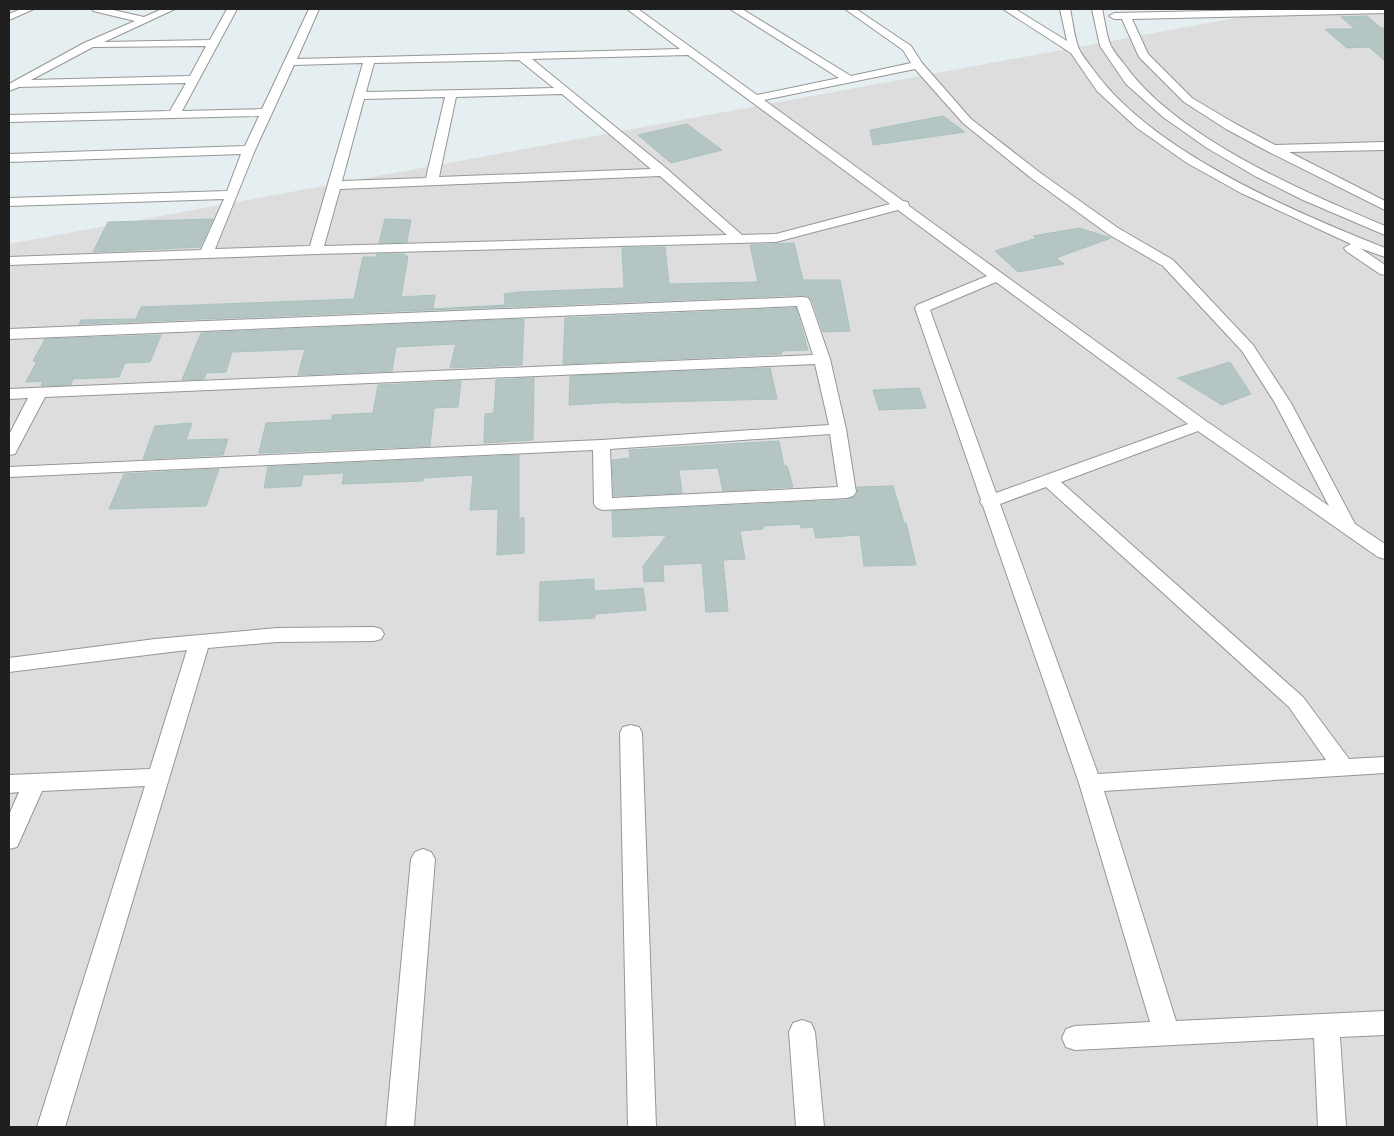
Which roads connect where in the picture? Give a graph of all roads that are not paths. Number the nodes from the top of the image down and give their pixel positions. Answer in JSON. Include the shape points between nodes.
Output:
{"nodes":[{"id":1,"x":29,"y":9,"type":"edge"},
{"id":2,"x":98,"y":9,"type":"edge"},
{"id":3,"x":170,"y":9,"type":"edge"},
{"id":4,"x":232,"y":9,"type":"edge"},
{"id":5,"x":314,"y":9,"type":"edge"},
{"id":6,"x":632,"y":9,"type":"edge"},
{"id":7,"x":736,"y":9,"type":"edge"},
{"id":8,"x":850,"y":9,"type":"edge"},
{"id":9,"x":1008,"y":9,"type":"edge"},
{"id":10,"x":1065,"y":9,"type":"edge"},
{"id":11,"x":1385,"y":10,"type":"edge"},
{"id":12,"x":1018,"y":12,"type":"edge"},
{"id":13,"x":1098,"y":12,"type":"edge"},
{"id":14,"x":1126,"y":16,"type":"junction"},
{"id":15,"x":9,"y":17,"type":"edge"},
{"id":16,"x":146,"y":20,"type":"junction"},
{"id":17,"x":213,"y":43,"type":"junction"},
{"id":18,"x":88,"y":45,"type":"junction"},
{"id":19,"x":1075,"y":51,"type":"junction"},
{"id":20,"x":692,"y":52,"type":"junction"},
{"id":21,"x":523,"y":57,"type":"junction"},
{"id":22,"x":369,"y":60,"type":"junction"},
{"id":23,"x":290,"y":62,"type":"junction"},
{"id":24,"x":918,"y":64,"type":"junction"},
{"id":25,"x":847,"y":78,"type":"junction"},
{"id":26,"x":194,"y":79,"type":"junction"},
{"id":27,"x":12,"y":86,"type":"edge"},
{"id":28,"x":564,"y":91,"type":"junction"},
{"id":29,"x":451,"y":94,"type":"junction"},
{"id":30,"x":359,"y":96,"type":"junction"},
{"id":31,"x":754,"y":99,"type":"junction"},
{"id":32,"x":267,"y":112,"type":"junction"},
{"id":33,"x":174,"y":115,"type":"junction"},
{"id":34,"x":9,"y":120,"type":"edge"},
{"id":35,"x":1385,"y":146,"type":"edge"},
{"id":36,"x":1273,"y":149,"type":"junction"},
{"id":37,"x":249,"y":150,"type":"junction"},
{"id":38,"x":1385,"y":155,"type":"edge"},
{"id":39,"x":1287,"y":156,"type":"junction"},
{"id":40,"x":9,"y":158,"type":"edge"},
{"id":41,"x":663,"y":172,"type":"junction"},
{"id":42,"x":432,"y":181,"type":"junction"},
{"id":43,"x":335,"y":185,"type":"junction"},
{"id":44,"x":232,"y":195,"type":"junction"},
{"id":45,"x":9,"y":202,"type":"edge"},
{"id":46,"x":902,"y":205,"type":"junction"},
{"id":47,"x":1385,"y":206,"type":"edge"},
{"id":48,"x":1314,"y":224,"type":"junction"},
{"id":49,"x":1385,"y":231,"type":"edge"},
{"id":50,"x":738,"y":238,"type":"junction"},
{"id":51,"x":316,"y":250,"type":"junction"},
{"id":52,"x":1385,"y":253,"type":"edge"},
{"id":53,"x":206,"y":254,"type":"junction"},
{"id":54,"x":9,"y":261,"type":"edge"},
{"id":55,"x":1385,"y":271,"type":"edge"},
{"id":56,"x":998,"y":276,"type":"junction"},
{"id":57,"x":9,"y":334,"type":"edge"},
{"id":58,"x":822,"y":359,"type":"junction"},
{"id":59,"x":39,"y":393,"type":"junction"},
{"id":60,"x":9,"y":394,"type":"edge"},
{"id":61,"x":1200,"y":425,"type":"junction"},
{"id":62,"x":838,"y":429,"type":"junction"},
{"id":63,"x":602,"y":445,"type":"junction"},
{"id":64,"x":9,"y":450,"type":"edge"},
{"id":65,"x":9,"y":472,"type":"edge"},
{"id":66,"x":1049,"y":481,"type":"junction"},
{"id":67,"x":989,"y":502,"type":"junction"},
{"id":68,"x":1349,"y":527,"type":"junction"},
{"id":69,"x":1385,"y":553,"type":"edge"},
{"id":70,"x":374,"y":634,"type":"dead end"},
{"id":71,"x":200,"y":642,"type":"junction"},
{"id":72,"x":9,"y":664,"type":"edge"},
{"id":73,"x":631,"y":733,"type":"dead end"},
{"id":74,"x":1385,"y":765,"type":"edge"},
{"id":75,"x":1342,"y":766,"type":"junction"},
{"id":76,"x":158,"y":777,"type":"junction"},
{"id":77,"x":34,"y":783,"type":"junction"},
{"id":78,"x":1090,"y":783,"type":"junction"},
{"id":79,"x":9,"y":784,"type":"edge"},
{"id":80,"x":9,"y":840,"type":"edge"},
{"id":81,"x":423,"y":859,"type":"dead end"},
{"id":82,"x":1385,"y":1023,"type":"edge"},
{"id":83,"x":1326,"y":1026,"type":"junction"},
{"id":84,"x":802,"y":1032,"type":"dead end"},
{"id":85,"x":1167,"y":1034,"type":"junction"},
{"id":86,"x":1075,"y":1038,"type":"dead end"},
{"id":87,"x":51,"y":1127,"type":"edge"},
{"id":88,"x":400,"y":1127,"type":"edge"},
{"id":89,"x":642,"y":1127,"type":"edge"},
{"id":90,"x":810,"y":1127,"type":"edge"},
{"id":91,"x":1332,"y":1127,"type":"edge"}],
"edges":[{"from":1,"to":15,"type":"street"},
{"from":2,"to":16,"type":"street"},
{"from":3,"to":16,"type":"street"},
{"from":4,"to":17,"type":"street"},
{"from":5,"to":23,"type":"street"},
{"from":6,"to":20,"type":"street"},
{"from":7,"to":25,"type":"street"},
{"from":8,"to":24,"type":"street","via":[[907,48]]},
{"from":9,"to":12,"type":"street"},
{"from":10,"to":19,"type":"street","via":[[1066,26]]},
{"from":11,"to":14,"type":"street"},
{"from":12,"to":19,"type":"street"},
{"from":13,"to":14,"type":"street"},
{"from":13,"to":49,"type":"street","via":[[1102,36],[1116,61],[1139,90],[1174,119],[1220,151],[1271,179]]},
{"from":14,"to":36,"type":"street","via":[[1143,54],[1188,100]]},
{"from":16,"to":18,"type":"street"},
{"from":17,"to":18,"type":"street"},
{"from":17,"to":26,"type":"street"},
{"from":18,"to":27,"type":"street"},
{"from":19,"to":48,"type":"street","via":[[1107,94],[1162,140],[1244,190]]},
{"from":20,"to":21,"type":"street"},
{"from":20,"to":31,"type":"street"},
{"from":21,"to":22,"type":"street"},
{"from":21,"to":28,"type":"street"},
{"from":22,"to":23,"type":"street"},
{"from":22,"to":30,"type":"street"},
{"from":23,"to":32,"type":"street"},
{"from":24,"to":25,"type":"street"},
{"from":24,"to":68,"type":"street","via":[[966,121],[1113,231],[1168,263],[1248,348],[1283,403]]},
{"from":25,"to":31,"type":"street"},
{"from":26,"to":27,"type":"street"},
{"from":26,"to":33,"type":"street"},
{"from":28,"to":29,"type":"street"},
{"from":28,"to":41,"type":"street"},
{"from":29,"to":30,"type":"street"},
{"from":29,"to":42,"type":"street"},
{"from":30,"to":43,"type":"street"},
{"from":31,"to":46,"type":"street"},
{"from":32,"to":33,"type":"street"},
{"from":32,"to":37,"type":"street"},
{"from":33,"to":34,"type":"street"},
{"from":35,"to":36,"type":"street"},
{"from":36,"to":39,"type":"street"},
{"from":37,"to":40,"type":"street"},
{"from":37,"to":44,"type":"street"},
{"from":38,"to":39,"type":"street"},
{"from":39,"to":47,"type":"street"},
{"from":41,"to":42,"type":"street"},
{"from":41,"to":50,"type":"street"},
{"from":42,"to":43,"type":"street"},
{"from":43,"to":51,"type":"street"},
{"from":44,"to":45,"type":"street"},
{"from":44,"to":53,"type":"street"},
{"from":46,"to":50,"type":"street","via":[[776,238]]},
{"from":46,"to":56,"type":"street"},
{"from":48,"to":52,"type":"street"},
{"from":48,"to":55,"type":"street"},
{"from":50,"to":51,"type":"street"},
{"from":51,"to":53,"type":"street"},
{"from":53,"to":54,"type":"street"},
{"from":56,"to":61,"type":"street"},
{"from":56,"to":67,"type":"street","via":[[922,308]]},
{"from":57,"to":58,"type":"street","via":[[803,302]]},
{"from":58,"to":59,"type":"street"},
{"from":58,"to":62,"type":"street"},
{"from":59,"to":60,"type":"street"},
{"from":59,"to":64,"type":"street"},
{"from":61,"to":66,"type":"street"},
{"from":61,"to":68,"type":"street"},
{"from":62,"to":63,"type":"street"},
{"from":62,"to":63,"type":"street","via":[[847,492],[603,504]]},
{"from":63,"to":65,"type":"street"},
{"from":66,"to":67,"type":"street"},
{"from":66,"to":75,"type":"street","via":[[1296,702]]},
{"from":67,"to":78,"type":"street"},
{"from":68,"to":69,"type":"street"},
{"from":70,"to":71,"type":"street","via":[[277,635]]},
{"from":71,"to":72,"type":"street"},
{"from":71,"to":76,"type":"street"},
{"from":73,"to":89,"type":"street"},
{"from":74,"to":75,"type":"street"},
{"from":75,"to":78,"type":"street"},
{"from":76,"to":77,"type":"street"},
{"from":76,"to":87,"type":"street"},
{"from":77,"to":79,"type":"street"},
{"from":77,"to":80,"type":"street"},
{"from":78,"to":85,"type":"street"},
{"from":81,"to":88,"type":"street"},
{"from":82,"to":83,"type":"street"},
{"from":83,"to":85,"type":"street"},
{"from":83,"to":91,"type":"street"},
{"from":84,"to":90,"type":"street"},
{"from":85,"to":86,"type":"street"}]}
